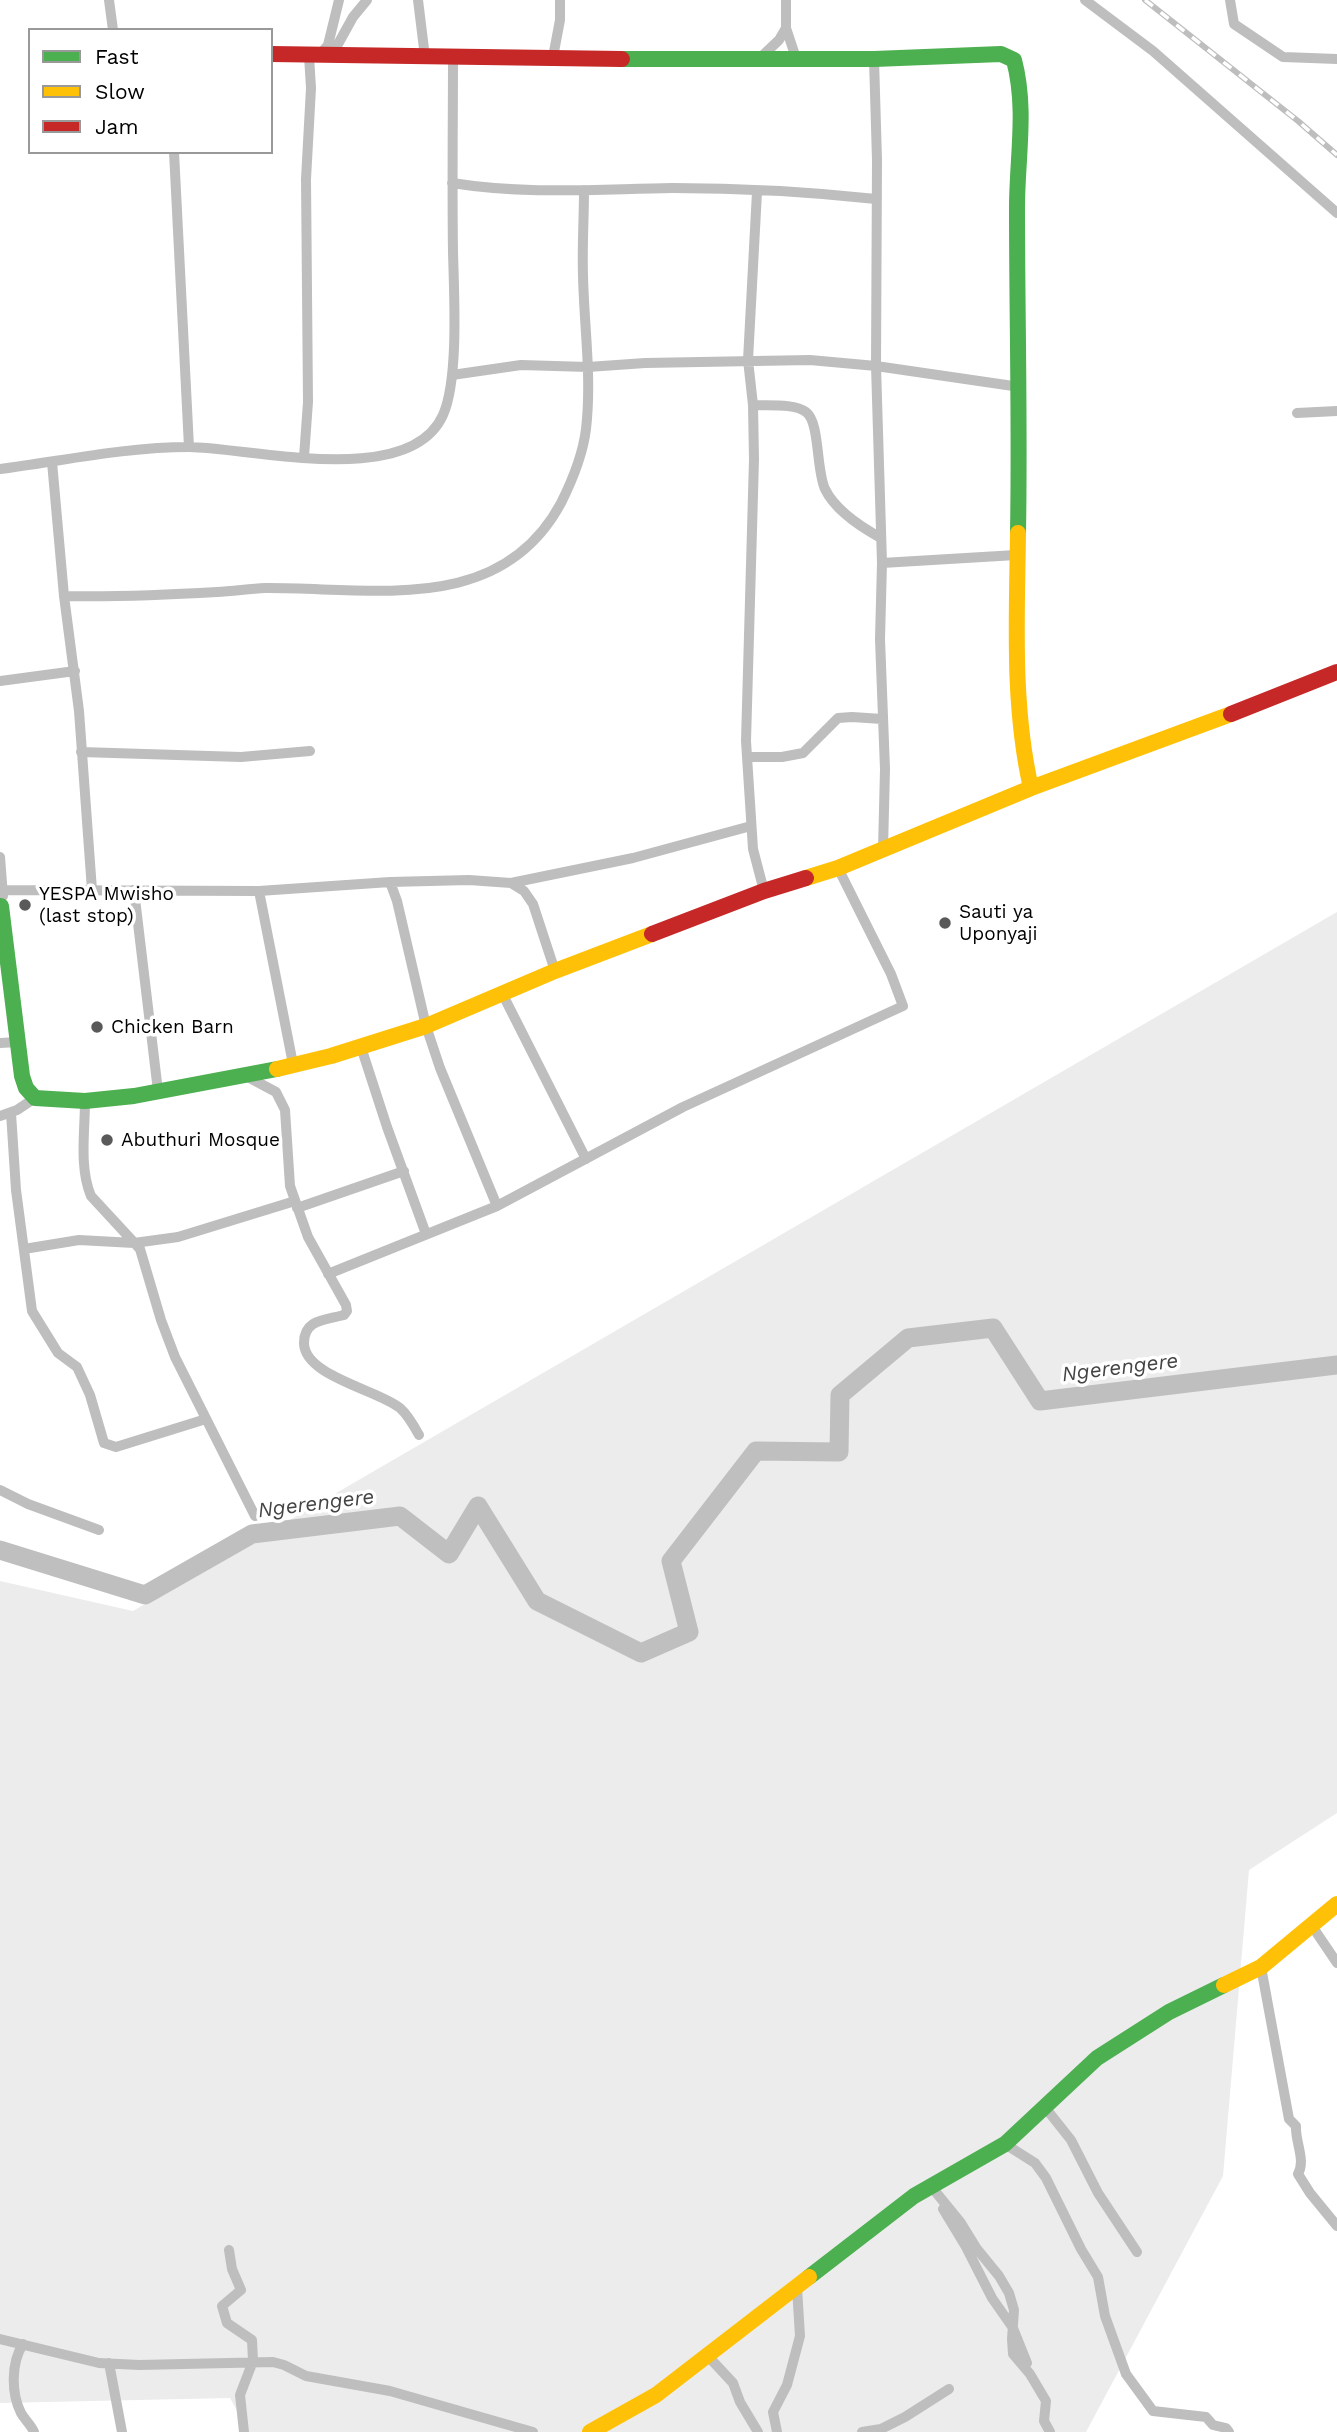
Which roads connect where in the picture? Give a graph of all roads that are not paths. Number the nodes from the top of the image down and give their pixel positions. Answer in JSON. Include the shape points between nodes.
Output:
{"nodes":[{"id":1,"x":109,"y":0,"type":"edge"},
{"id":2,"x":339,"y":0,"type":"edge"},
{"id":3,"x":367,"y":0,"type":"edge"},
{"id":4,"x":418,"y":0,"type":"edge"},
{"id":5,"x":559,"y":0,"type":"edge"},
{"id":6,"x":786,"y":0,"type":"edge"},
{"id":7,"x":1085,"y":0,"type":"edge"},
{"id":8,"x":1230,"y":0,"type":"edge"},
{"id":9,"x":113,"y":28,"type":"edge"},
{"id":10,"x":786,"y":28,"type":"junction"},
{"id":11,"x":273,"y":54,"type":"edge"},
{"id":12,"x":332,"y":55,"type":"junction"},
{"id":13,"x":309,"y":56,"type":"junction"},
{"id":14,"x":453,"y":56,"type":"junction"},
{"id":15,"x":425,"y":57,"type":"junction"},
{"id":16,"x":553,"y":57,"type":"junction"},
{"id":17,"x":760,"y":58,"type":"junction"},
{"id":18,"x":796,"y":58,"type":"junction"},
{"id":19,"x":874,"y":59,"type":"junction"},
{"id":20,"x":1337,"y":59,"type":"edge"},
{"id":21,"x":174,"y":154,"type":"edge"},
{"id":22,"x":452,"y":183,"type":"junction"},
{"id":23,"x":584,"y":190,"type":"junction"},
{"id":24,"x":757,"y":192,"type":"junction"},
{"id":25,"x":876,"y":199,"type":"junction"},
{"id":26,"x":1337,"y":213,"type":"edge"},
{"id":27,"x":748,"y":360,"type":"junction"},
{"id":28,"x":876,"y":366,"type":"junction"},
{"id":29,"x":588,"y":367,"type":"junction"},
{"id":30,"x":452,"y":375,"type":"junction"},
{"id":31,"x":1020,"y":387,"type":"junction"},
{"id":32,"x":753,"y":405,"type":"junction"},
{"id":33,"x":1337,"y":411,"type":"edge"},
{"id":34,"x":1297,"y":412,"type":"dead end"},
{"id":35,"x":189,"y":447,"type":"junction"},
{"id":36,"x":304,"y":457,"type":"junction"},
{"id":37,"x":52,"y":462,"type":"junction"},
{"id":38,"x":0,"y":469,"type":"edge"},
{"id":39,"x":881,"y":538,"type":"junction"},
{"id":40,"x":1016,"y":555,"type":"junction"},
{"id":41,"x":882,"y":563,"type":"junction"},
{"id":42,"x":64,"y":596,"type":"junction"},
{"id":43,"x":75,"y":671,"type":"junction"},
{"id":44,"x":1337,"y":672,"type":"edge"},
{"id":45,"x":0,"y":681,"type":"edge"},
{"id":46,"x":882,"y":719,"type":"junction"},
{"id":47,"x":310,"y":751,"type":"dead end"},
{"id":48,"x":81,"y":752,"type":"junction"},
{"id":49,"x":747,"y":757,"type":"junction"},
{"id":50,"x":1031,"y":788,"type":"junction"},
{"id":51,"x":751,"y":826,"type":"junction"},
{"id":52,"x":883,"y":850,"type":"junction"},
{"id":53,"x":0,"y":857,"type":"edge"},
{"id":54,"x":838,"y":868,"type":"junction"},
{"id":55,"x":390,"y":882,"type":"junction"},
{"id":56,"x":511,"y":883,"type":"junction"},
{"id":57,"x":92,"y":890,"type":"junction"},
{"id":58,"x":134,"y":890,"type":"junction"},
{"id":59,"x":259,"y":891,"type":"junction"},
{"id":60,"x":764,"y":891,"type":"junction"},
{"id":61,"x":2,"y":901,"type":"edge"},
{"id":62,"x":555,"y":971,"type":"junction"},
{"id":63,"x":503,"y":995,"type":"junction"},
{"id":64,"x":426,"y":1026,"type":"junction"},
{"id":65,"x":18,"y":1042,"type":"junction"},
{"id":66,"x":0,"y":1043,"type":"edge"},
{"id":67,"x":360,"y":1046,"type":"junction"},
{"id":68,"x":293,"y":1064,"type":"junction"},
{"id":69,"x":246,"y":1076,"type":"junction"},
{"id":70,"x":158,"y":1091,"type":"junction"},
{"id":71,"x":35,"y":1098,"type":"junction"},
{"id":72,"x":85,"y":1101,"type":"junction"},
{"id":73,"x":6,"y":1114,"type":"edge"},
{"id":74,"x":586,"y":1159,"type":"junction"},
{"id":75,"x":404,"y":1171,"type":"junction"},
{"id":76,"x":296,"y":1204,"type":"junction"},
{"id":77,"x":497,"y":1206,"type":"junction"},
{"id":78,"x":426,"y":1234,"type":"junction"},
{"id":79,"x":134,"y":1243,"type":"junction"},
{"id":80,"x":24,"y":1249,"type":"junction"},
{"id":81,"x":328,"y":1274,"type":"junction"},
{"id":82,"x":206,"y":1419,"type":"junction"},
{"id":83,"x":419,"y":1435,"type":"dead end"},
{"id":84,"x":0,"y":1490,"type":"edge"},
{"id":85,"x":255,"y":1516,"type":"dead end"},
{"id":86,"x":99,"y":1531,"type":"dead end"},
{"id":87,"x":1337,"y":1904,"type":"edge"},
{"id":88,"x":1312,"y":1926,"type":"junction"},
{"id":89,"x":1337,"y":1963,"type":"edge"},
{"id":90,"x":1261,"y":1967,"type":"junction"},
{"id":91,"x":1044,"y":2106,"type":"junction"},
{"id":92,"x":1005,"y":2144,"type":"junction"},
{"id":93,"x":930,"y":2185,"type":"junction"},
{"id":94,"x":1337,"y":2226,"type":"edge"},
{"id":95,"x":229,"y":2250,"type":"dead end"},
{"id":96,"x":1137,"y":2252,"type":"dead end"},
{"id":97,"x":797,"y":2288,"type":"junction"},
{"id":98,"x":1013,"y":2328,"type":"junction"},
{"id":99,"x":0,"y":2339,"type":"edge"},
{"id":100,"x":23,"y":2344,"type":"junction"},
{"id":101,"x":708,"y":2355,"type":"junction"},
{"id":102,"x":253,"y":2361,"type":"junction"},
{"id":103,"x":109,"y":2363,"type":"junction"},
{"id":104,"x":1027,"y":2363,"type":"dead end"},
{"id":105,"x":948,"y":2389,"type":"dead end"},
{"id":106,"x":34,"y":2432,"type":"edge"},
{"id":107,"x":122,"y":2432,"type":"edge"},
{"id":108,"x":244,"y":2432,"type":"edge"},
{"id":109,"x":533,"y":2432,"type":"edge"},
{"id":110,"x":592,"y":2432,"type":"edge"},
{"id":111,"x":758,"y":2432,"type":"edge"},
{"id":112,"x":777,"y":2432,"type":"edge"},
{"id":113,"x":862,"y":2432,"type":"edge"},
{"id":114,"x":1050,"y":2432,"type":"edge"},
{"id":115,"x":1229,"y":2432,"type":"edge"}],
"edges":[{"from":1,"to":9,"type":"street"},
{"from":2,"to":13,"type":"street","via":[[328,45]]},
{"from":3,"to":12,"type":"street"},
{"from":4,"to":15,"type":"street"},
{"from":5,"to":16,"type":"street"},
{"from":6,"to":10,"type":"street"},
{"from":7,"to":26,"type":"street","via":[[1153,51]]},
{"from":8,"to":20,"type":"street","via":[[1234,24],[1283,57]]},
{"from":10,"to":17,"type":"street"},
{"from":10,"to":18,"type":"street"},
{"from":11,"to":13,"type":"street"},
{"from":12,"to":13,"type":"street"},
{"from":12,"to":15,"type":"street"},
{"from":13,"to":36,"type":"street"},
{"from":14,"to":15,"type":"street"},
{"from":14,"to":16,"type":"street"},
{"from":14,"to":22,"type":"street"},
{"from":16,"to":17,"type":"street"},
{"from":17,"to":18,"type":"street"},
{"from":18,"to":19,"type":"street"},
{"from":19,"to":25,"type":"street"},
{"from":19,"to":31,"type":"street","via":[[1001,54],[1014,60],[1020,76]]},
{"from":21,"to":35,"type":"street"},
{"from":22,"to":23,"type":"street","via":[[497,190]]},
{"from":22,"to":30,"type":"street"},
{"from":23,"to":24,"type":"street"},
{"from":23,"to":29,"type":"street"},
{"from":24,"to":25,"type":"street"},
{"from":24,"to":27,"type":"street"},
{"from":25,"to":28,"type":"street"},
{"from":27,"to":28,"type":"street"},
{"from":27,"to":29,"type":"street"},
{"from":27,"to":32,"type":"street"},
{"from":28,"to":31,"type":"street"},
{"from":28,"to":39,"type":"street"},
{"from":29,"to":30,"type":"street","via":[[521,365]]},
{"from":29,"to":42,"type":"street","via":[[586,430],[571,484],[550,524],[528,547],[488,574],[460,584],[397,592],[264,588]]},
{"from":30,"to":36,"type":"street","via":[[443,417],[422,440],[367,460]]},
{"from":31,"to":40,"type":"street"},
{"from":32,"to":39,"type":"street","via":[[804,410],[811,417],[818,471],[826,491]]},
{"from":32,"to":49,"type":"street"},
{"from":33,"to":34,"type":"street"},
{"from":35,"to":36,"type":"street"},
{"from":35,"to":37,"type":"street"},
{"from":37,"to":38,"type":"street"},
{"from":37,"to":42,"type":"street"},
{"from":39,"to":41,"type":"street"},
{"from":40,"to":41,"type":"street"},
{"from":40,"to":50,"type":"street","via":[[1019,731]]},
{"from":41,"to":46,"type":"street"},
{"from":42,"to":43,"type":"street"},
{"from":43,"to":45,"type":"street"},
{"from":43,"to":48,"type":"street"},
{"from":44,"to":50,"type":"street"},
{"from":46,"to":49,"type":"street","via":[[838,718],[803,753]]},
{"from":46,"to":52,"type":"street"},
{"from":47,"to":48,"type":"street","via":[[241,757]]},
{"from":48,"to":57,"type":"street"},
{"from":49,"to":51,"type":"street"},
{"from":50,"to":52,"type":"street"},
{"from":51,"to":56,"type":"street","via":[[633,858]]},
{"from":51,"to":60,"type":"street"},
{"from":52,"to":54,"type":"street"},
{"from":53,"to":61,"type":"street"},
{"from":54,"to":60,"type":"street"},
{"from":54,"to":74,"type":"street","via":[[903,1006],[683,1107]]},
{"from":55,"to":56,"type":"street"},
{"from":55,"to":59,"type":"street"},
{"from":55,"to":64,"type":"street"},
{"from":56,"to":62,"type":"street","via":[[533,904]]},
{"from":57,"to":58,"type":"street"},
{"from":57,"to":61,"type":"street"},
{"from":58,"to":59,"type":"street"},
{"from":58,"to":70,"type":"street"},
{"from":59,"to":68,"type":"street"},
{"from":60,"to":62,"type":"street"},
{"from":61,"to":65,"type":"street"},
{"from":62,"to":63,"type":"street"},
{"from":63,"to":64,"type":"street"},
{"from":63,"to":74,"type":"street"},
{"from":64,"to":67,"type":"street"},
{"from":64,"to":77,"type":"street"},
{"from":65,"to":66,"type":"street"},
{"from":65,"to":71,"type":"street","via":[[24,1083]]},
{"from":67,"to":68,"type":"street"},
{"from":67,"to":75,"type":"street"},
{"from":68,"to":69,"type":"street"},
{"from":69,"to":70,"type":"street"},
{"from":69,"to":76,"type":"street","via":[[276,1092],[285,1110],[290,1186]]},
{"from":70,"to":72,"type":"street"},
{"from":71,"to":72,"type":"street"},
{"from":71,"to":73,"type":"street"},
{"from":72,"to":79,"type":"street","via":[[88,1189]]},
{"from":73,"to":80,"type":"street"},
{"from":74,"to":77,"type":"street"},
{"from":75,"to":76,"type":"street"},
{"from":75,"to":78,"type":"street"},
{"from":76,"to":79,"type":"street","via":[[178,1237]]},
{"from":76,"to":81,"type":"street"},
{"from":77,"to":78,"type":"street"},
{"from":78,"to":81,"type":"street"},
{"from":79,"to":80,"type":"street","via":[[79,1240]]},
{"from":79,"to":82,"type":"street","via":[[140,1249],[175,1357]]},
{"from":80,"to":82,"type":"street","via":[[32,1311],[58,1353],[77,1367],[104,1443],[116,1447]]},
{"from":81,"to":83,"type":"street","via":[[347,1311],[317,1320],[309,1329],[304,1342],[307,1357],[334,1376],[401,1409]]},
{"from":82,"to":85,"type":"street"},
{"from":84,"to":86,"type":"street"},
{"from":87,"to":88,"type":"street"},
{"from":88,"to":89,"type":"street"},
{"from":88,"to":90,"type":"street"},
{"from":90,"to":91,"type":"street","via":[[1121,2041]]},
{"from":90,"to":94,"type":"street","via":[[1289,2119],[1296,2126],[1302,2162],[1298,2174]]},
{"from":91,"to":92,"type":"street"},
{"from":91,"to":96,"type":"street","via":[[1070,2140]]},
{"from":92,"to":93,"type":"street"},
{"from":92,"to":115,"type":"street","via":[[1035,2163],[1057,2198],[1098,2277],[1105,2316],[1126,2374],[1144,2400],[1153,2411],[1206,2417]]},
{"from":93,"to":97,"type":"street"},
{"from":93,"to":98,"type":"street"},
{"from":93,"to":98,"type":"street","via":[[999,2276],[1012,2301]]},
{"from":95,"to":102,"type":"street","via":[[241,2290],[222,2306],[227,2323],[252,2340]]},
{"from":97,"to":101,"type":"street"},
{"from":97,"to":112,"type":"street","via":[[800,2336],[787,2385],[773,2412]]},
{"from":98,"to":104,"type":"street"},
{"from":98,"to":114,"type":"street","via":[[1013,2354],[1046,2401],[1044,2421]]},
{"from":99,"to":100,"type":"street"},
{"from":100,"to":103,"type":"street"},
{"from":100,"to":106,"type":"street","via":[[16,2356],[15,2388],[21,2412]]},
{"from":101,"to":110,"type":"street","via":[[656,2395]]},
{"from":101,"to":111,"type":"street","via":[[733,2383]]},
{"from":102,"to":103,"type":"street"},
{"from":102,"to":108,"type":"street","via":[[240,2395]]},
{"from":102,"to":109,"type":"street","via":[[285,2365],[306,2376],[390,2390]]},
{"from":103,"to":107,"type":"street"},
{"from":105,"to":113,"type":"street","via":[[881,2429]]}]}
